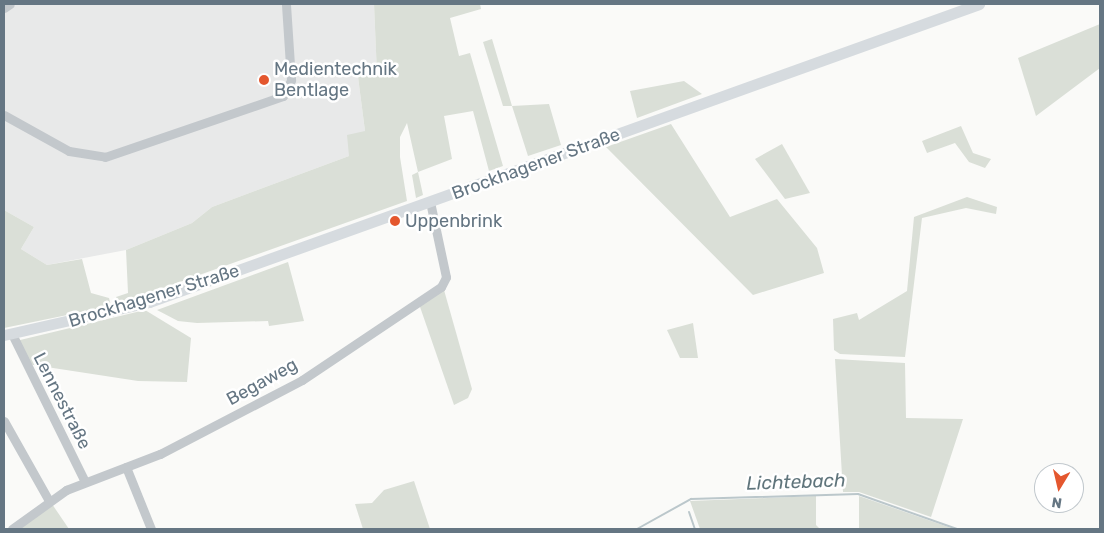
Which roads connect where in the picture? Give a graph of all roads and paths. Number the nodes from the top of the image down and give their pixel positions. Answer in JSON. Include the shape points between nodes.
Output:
{"nodes":[{"id":1,"x":10,"y":4,"type":"edge"},
{"id":2,"x":286,"y":4,"type":"edge"},
{"id":3,"x":978,"y":4,"type":"edge"},
{"id":4,"x":4,"y":8,"type":"edge"},
{"id":5,"x":4,"y":115,"type":"edge"},
{"id":6,"x":430,"y":202,"type":"junction"},
{"id":7,"x":8,"y":334,"type":"edge"},
{"id":8,"x":4,"y":421,"type":"edge"},
{"id":9,"x":126,"y":467,"type":"junction"},
{"id":10,"x":85,"y":482,"type":"junction"},
{"id":11,"x":49,"y":501,"type":"junction"},
{"id":12,"x":12,"y":529,"type":"edge"},
{"id":13,"x":151,"y":529,"type":"edge"}],
"edges":[{"from":1,"to":4,"type":"street"},
{"from":2,"to":5,"type":"street","via":[[290,80],[283,96],[105,158],[69,152]]},
{"from":3,"to":6,"type":"main road","name":"Brockhagener Straße"},
{"from":6,"to":7,"type":"main road","name":"Brockhagener Straße","via":[[149,302]]},
{"from":6,"to":9,"type":"street","name":"Begaweg","via":[[446,277],[441,287],[302,380]]},
{"from":7,"to":10,"type":"street","name":"Lennestraße"},
{"from":8,"to":11,"type":"street"},
{"from":9,"to":10,"type":"street","name":"Begaweg"},
{"from":9,"to":13,"type":"street"},
{"from":10,"to":11,"type":"street","name":"Begaweg"},
{"from":11,"to":12,"type":"street","name":"Begaweg"}]}
